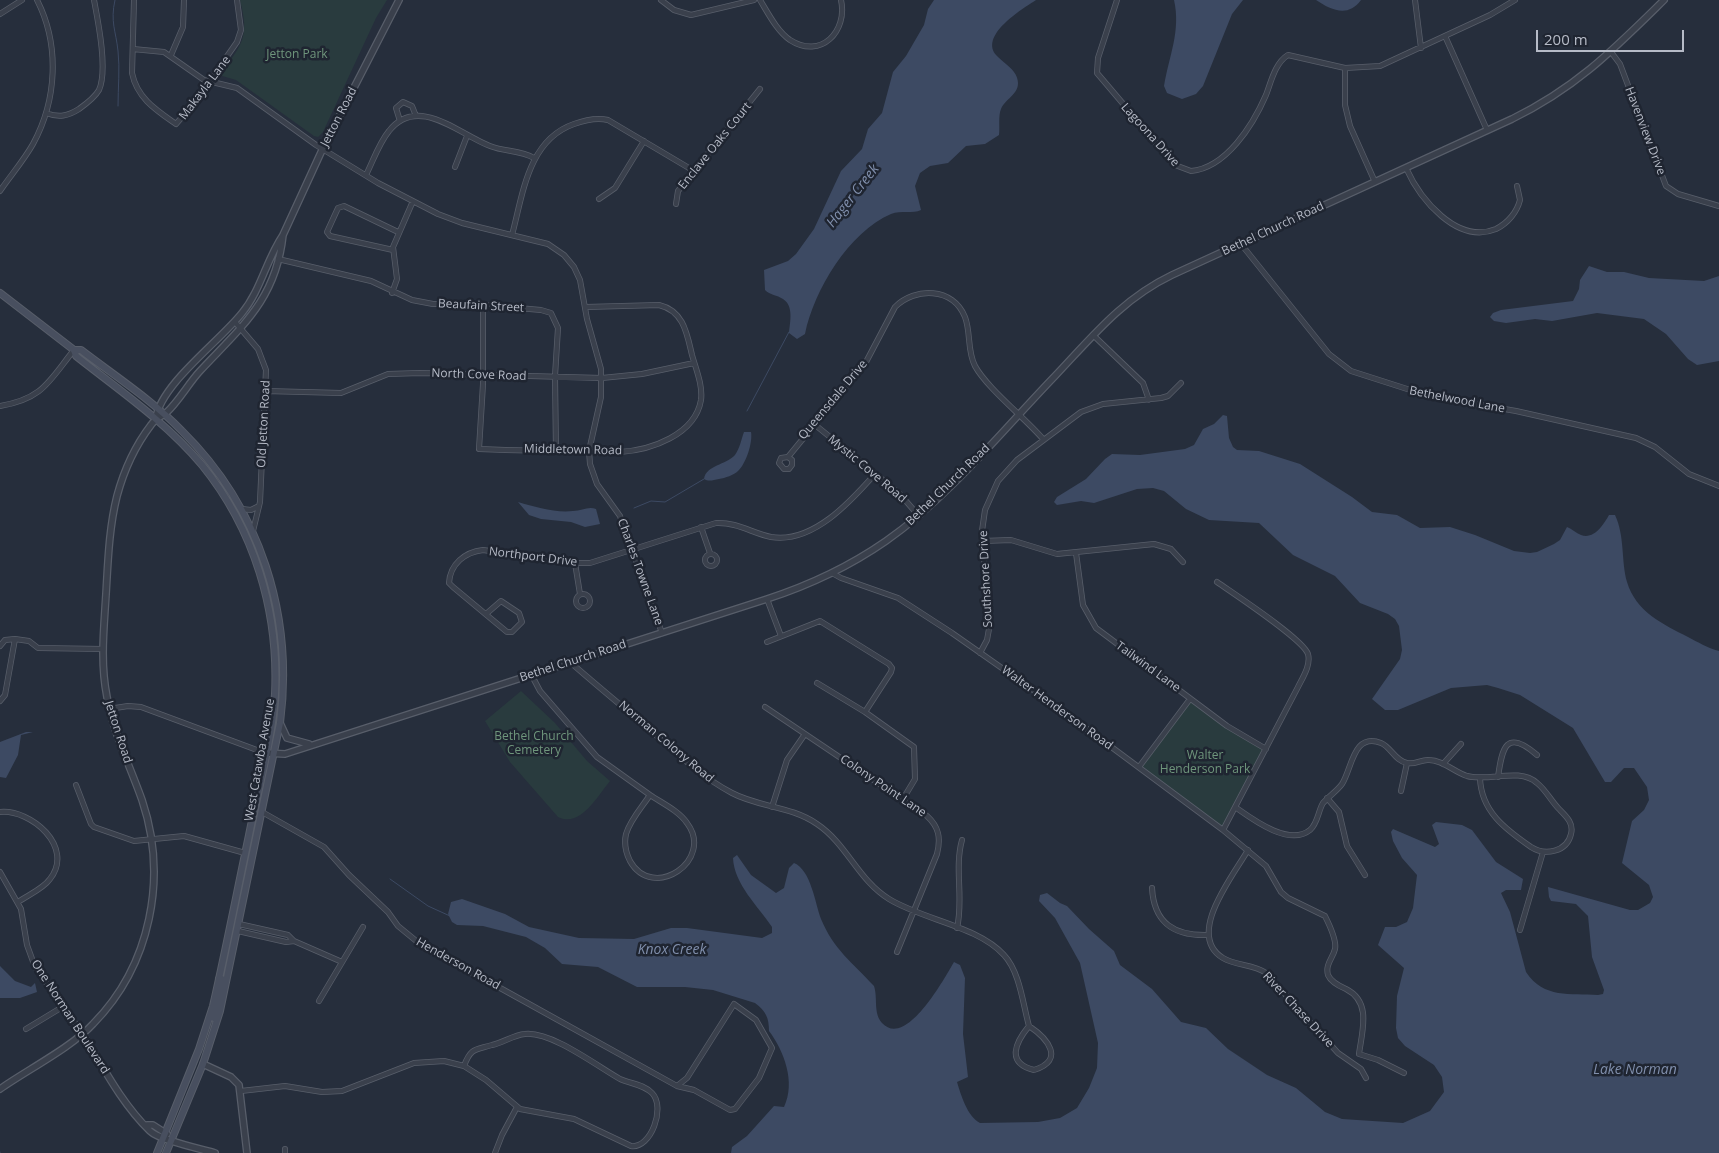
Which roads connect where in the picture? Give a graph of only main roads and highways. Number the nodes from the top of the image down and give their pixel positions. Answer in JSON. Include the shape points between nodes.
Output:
{"nodes":[{"id":1,"x":0,"y":293,"type":"edge"},
{"id":2,"x":74,"y":350,"type":"junction"},
{"id":3,"x":258,"y":567,"type":"junction"},
{"id":4,"x":280,"y":622,"type":"junction"},
{"id":5,"x":240,"y":877,"type":"junction"},
{"id":6,"x":238,"y":931,"type":"junction"},
{"id":7,"x":219,"y":978,"type":"junction"},
{"id":8,"x":214,"y":1032,"type":"junction"},
{"id":9,"x":156,"y":1153,"type":"edge"},
{"id":10,"x":166,"y":1153,"type":"edge"}],
"edges":[{"from":1,"to":2,"type":"main road","name":"West Catawba Avenue"},
{"from":2,"to":3,"type":"main road","name":"West Catawba Avenue","via":[[76,356],[156,418],[183,444],[217,485],[240,523]]},
{"from":2,"to":4,"type":"main road","name":"West Catawba Avenue","via":[[81,350],[157,408],[203,453],[242,509],[253,531],[270,575]]},
{"from":3,"to":4,"type":"main road","via":[[267,585],[276,620]]},
{"from":3,"to":5,"type":"main road","name":"West Catawba Avenue","via":[[268,602],[275,657],[274,695]]},
{"from":4,"to":6,"type":"main road","name":"West Catawba Avenue","via":[[284,671],[280,723]]},
{"from":5,"to":6,"type":"main road","via":[[234,926]]},
{"from":5,"to":7,"type":"main road","name":"West Catawba Avenue"},
{"from":6,"to":8,"type":"main road","name":"West Catawba Avenue"},
{"from":7,"to":8,"type":"main road","via":[[222,983]]},
{"from":7,"to":9,"type":"main road","name":"West Catawba Avenue","via":[[202,1042]]},
{"from":8,"to":10,"type":"main road","name":"West Catawba Avenue"}]}
